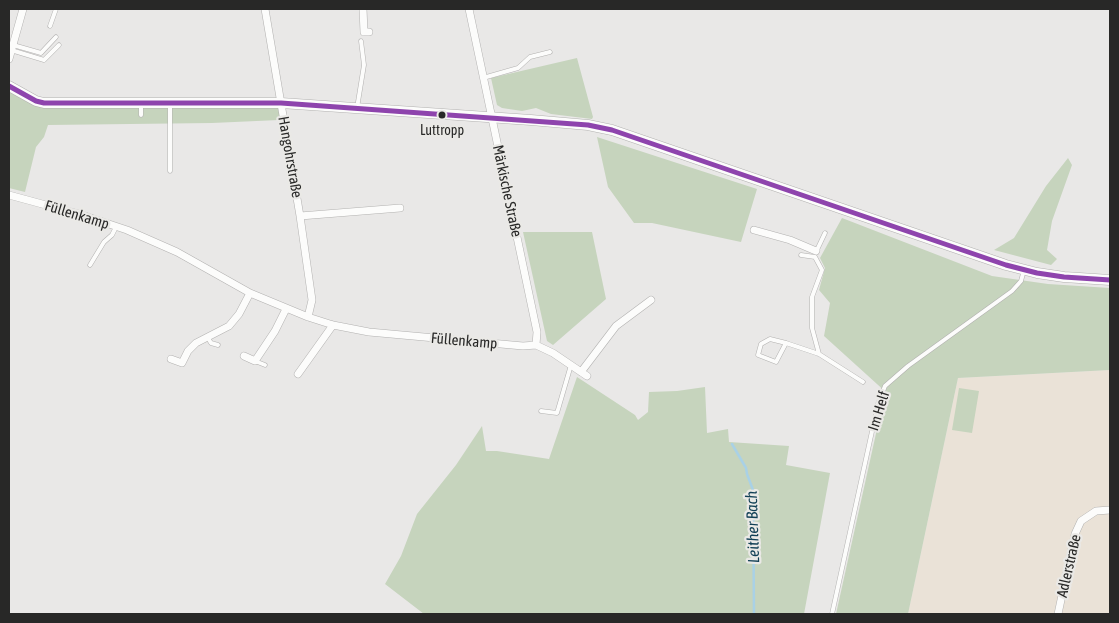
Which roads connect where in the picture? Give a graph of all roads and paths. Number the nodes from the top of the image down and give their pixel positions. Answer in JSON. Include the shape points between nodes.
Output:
{"nodes":[{"id":1,"x":24,"y":9,"type":"edge"},
{"id":2,"x":56,"y":9,"type":"edge"},
{"id":3,"x":265,"y":9,"type":"edge"},
{"id":4,"x":363,"y":9,"type":"edge"},
{"id":5,"x":469,"y":9,"type":"edge"},
{"id":6,"x":50,"y":26,"type":"dead end"},
{"id":7,"x":369,"y":32,"type":"dead end"},
{"id":8,"x":56,"y":37,"type":"dead end"},
{"id":9,"x":360,"y":41,"type":"dead end"},
{"id":10,"x":59,"y":45,"type":"dead end"},
{"id":11,"x":12,"y":47,"type":"junction"},
{"id":12,"x":550,"y":52,"type":"dead end"},
{"id":13,"x":9,"y":59,"type":"edge"},
{"id":14,"x":483,"y":78,"type":"junction"},
{"id":15,"x":9,"y":86,"type":"edge"},
{"id":16,"x":141,"y":103,"type":"junction"},
{"id":17,"x":170,"y":103,"type":"junction"},
{"id":18,"x":281,"y":103,"type":"junction"},
{"id":19,"x":357,"y":108,"type":"junction"},
{"id":20,"x":141,"y":115,"type":"dead end"},
{"id":21,"x":492,"y":117,"type":"junction"},
{"id":22,"x":170,"y":171,"type":"dead end"},
{"id":23,"x":9,"y":195,"type":"edge"},
{"id":24,"x":400,"y":208,"type":"dead end"},
{"id":25,"x":300,"y":216,"type":"junction"},
{"id":26,"x":116,"y":227,"type":"junction"},
{"id":27,"x":754,"y":230,"type":"dead end"},
{"id":28,"x":825,"y":234,"type":"dead end"},
{"id":29,"x":815,"y":254,"type":"junction"},
{"id":30,"x":801,"y":255,"type":"dead end"},
{"id":31,"x":90,"y":265,"type":"dead end"},
{"id":32,"x":1024,"y":270,"type":"junction"},
{"id":33,"x":1110,"y":280,"type":"edge"},
{"id":34,"x":250,"y":293,"type":"junction"},
{"id":35,"x":651,"y":300,"type":"dead end"},
{"id":36,"x":286,"y":309,"type":"junction"},
{"id":37,"x":308,"y":317,"type":"junction"},
{"id":38,"x":333,"y":325,"type":"junction"},
{"id":39,"x":208,"y":338,"type":"junction"},
{"id":40,"x":786,"y":343,"type":"junction"},
{"id":41,"x":218,"y":345,"type":"dead end"},
{"id":42,"x":536,"y":345,"type":"junction"},
{"id":43,"x":819,"y":354,"type":"junction"},
{"id":44,"x":244,"y":356,"type":"dead end"},
{"id":45,"x":171,"y":359,"type":"dead end"},
{"id":46,"x":255,"y":360,"type":"junction"},
{"id":47,"x":265,"y":365,"type":"dead end"},
{"id":48,"x":571,"y":365,"type":"junction"},
{"id":49,"x":298,"y":374,"type":"dead end"},
{"id":50,"x":863,"y":382,"type":"dead end"},
{"id":51,"x":541,"y":411,"type":"dead end"},
{"id":52,"x":1110,"y":510,"type":"edge"},
{"id":53,"x":832,"y":614,"type":"edge"},
{"id":54,"x":1058,"y":614,"type":"edge"}],
"edges":[{"from":1,"to":11,"type":"street"},
{"from":2,"to":6,"type":"lane"},
{"from":3,"to":18,"type":"street","name":"Hangohrstraße"},
{"from":4,"to":7,"type":"street","via":[[364,32]]},
{"from":5,"to":14,"type":"street","name":"Märkische Straße"},
{"from":8,"to":11,"type":"lane","via":[[41,54]]},
{"from":9,"to":19,"type":"lane","via":[[364,65]]},
{"from":10,"to":11,"type":"lane","via":[[44,60]]},
{"from":11,"to":13,"type":"street"},
{"from":12,"to":14,"type":"lane","via":[[530,57],[518,68]]},
{"from":14,"to":21,"type":"street","name":"Märkische Straße"},
{"from":15,"to":16,"type":"main road","via":[[36,102]]},
{"from":16,"to":17,"type":"main road"},
{"from":16,"to":20,"type":"lane"},
{"from":17,"to":18,"type":"main road"},
{"from":17,"to":22,"type":"lane"},
{"from":18,"to":19,"type":"main road"},
{"from":18,"to":25,"type":"street","name":"Hangohrstraße"},
{"from":19,"to":21,"type":"main road"},
{"from":21,"to":32,"type":"main road","via":[[612,130]]},
{"from":21,"to":42,"type":"street","name":"Märkische Straße","via":[[537,332]]},
{"from":23,"to":26,"type":"street","name":"Füllenkamp"},
{"from":24,"to":25,"type":"street","name":"Hangohrstraße"},
{"from":25,"to":37,"type":"street","name":"Hangohrstraße","via":[[312,300]]},
{"from":26,"to":31,"type":"lane"},
{"from":26,"to":34,"type":"street","name":"Füllenkamp","via":[[177,252]]},
{"from":27,"to":29,"type":"street","via":[[790,240]]},
{"from":28,"to":29,"type":"lane"},
{"from":29,"to":30,"type":"lane"},
{"from":29,"to":43,"type":"lane","via":[[822,270],[812,297],[812,328]]},
{"from":32,"to":33,"type":"main road"},
{"from":32,"to":53,"type":"lane","name":"Im Helf","via":[[1021,281],[1012,291],[885,386],[878,404]]},
{"from":34,"to":36,"type":"street","name":"Füllenkamp"},
{"from":34,"to":39,"type":"street","via":[[229,326]]},
{"from":35,"to":48,"type":"street","name":"Füllenkamp","via":[[616,326],[584,374]]},
{"from":36,"to":37,"type":"street","name":"Füllenkamp"},
{"from":36,"to":46,"type":"street"},
{"from":37,"to":38,"type":"street","name":"Füllenkamp"},
{"from":38,"to":42,"type":"street","name":"Füllenkamp","via":[[369,332]]},
{"from":38,"to":49,"type":"street"},
{"from":39,"to":41,"type":"lane"},
{"from":39,"to":45,"type":"street","via":[[196,343],[182,363]]},
{"from":40,"to":40,"type":"lane","via":[[776,362],[758,355],[761,344],[770,339]]},
{"from":40,"to":43,"type":"lane"},
{"from":42,"to":48,"type":"street","name":"Füllenkamp"},
{"from":43,"to":50,"type":"lane"},
{"from":44,"to":46,"type":"street"},
{"from":46,"to":47,"type":"lane"},
{"from":48,"to":51,"type":"lane","via":[[557,413]]},
{"from":52,"to":54,"type":"street","name":"Adlerstraße","via":[[1096,511],[1082,521],[1075,534]]}]}
